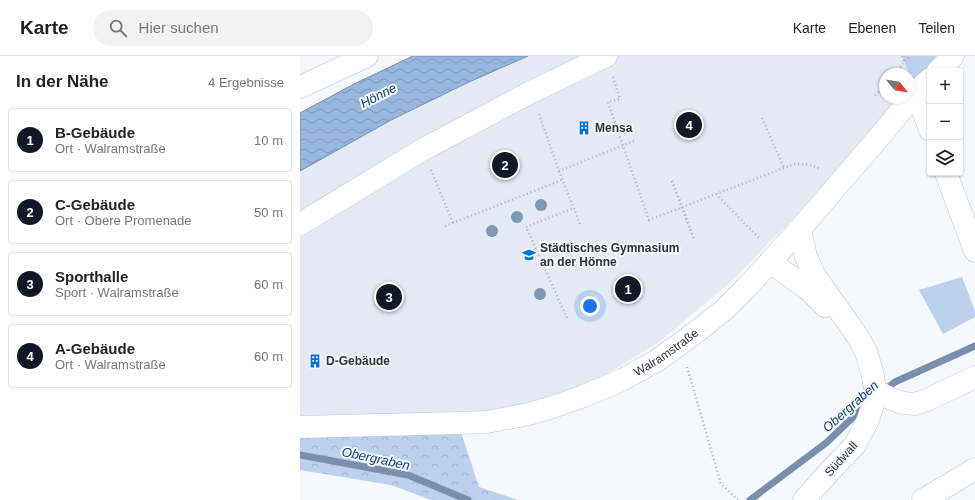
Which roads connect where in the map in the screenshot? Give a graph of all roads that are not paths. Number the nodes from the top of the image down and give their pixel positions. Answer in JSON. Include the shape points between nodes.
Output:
{"nodes":[{"id":1,"x":367,"y":56,"type":"edge"},
{"id":2,"x":953,"y":56,"type":"edge"},
{"id":3,"x":608,"y":63,"type":"edge"},
{"id":4,"x":941,"y":68,"type":"edge"},
{"id":5,"x":923,"y":86,"type":"edge"},
{"id":6,"x":300,"y":87,"type":"edge"},
{"id":7,"x":927,"y":111,"type":"edge"},
{"id":8,"x":947,"y":176,"type":"edge"},
{"id":9,"x":300,"y":224,"type":"edge"},
{"id":10,"x":800,"y":228,"type":"junction"},
{"id":11,"x":975,"y":251,"type":"edge"},
{"id":12,"x":770,"y":262,"type":"junction"},
{"id":13,"x":858,"y":337,"type":"junction"},
{"id":14,"x":975,"y":377,"type":"edge"},
{"id":15,"x":874,"y":383,"type":"junction"},
{"id":16,"x":300,"y":427,"type":"edge"},
{"id":17,"x":975,"y":469,"type":"edge"},
{"id":18,"x":804,"y":500,"type":"edge"},
{"id":19,"x":923,"y":500,"type":"edge"}],
"edges":[{"from":1,"to":6,"type":"street"},
{"from":2,"to":4,"type":"street"},
{"from":3,"to":9,"type":"street","via":[[531,92],[422,150]]},
{"from":5,"to":7,"type":"street"},
{"from":5,"to":10,"type":"street","name":"Walramstraße"},
{"from":8,"to":11,"type":"street"},
{"from":10,"to":12,"type":"street","name":"Walramstraße"},
{"from":10,"to":13,"type":"street","via":[[806,257],[815,276]]},
{"from":12,"to":13,"type":"street","via":[[808,289]]},
{"from":12,"to":16,"type":"street","name":"Walramstraße","via":[[700,330],[656,361],[622,380],[584,396],[529,414],[487,422]]},
{"from":13,"to":15,"type":"street","via":[[867,354]]},
{"from":14,"to":15,"type":"street","via":[[915,404],[892,399]]},
{"from":15,"to":18,"type":"street","name":"Südwall","via":[[873,404],[855,445]]},
{"from":17,"to":19,"type":"street"}]}
